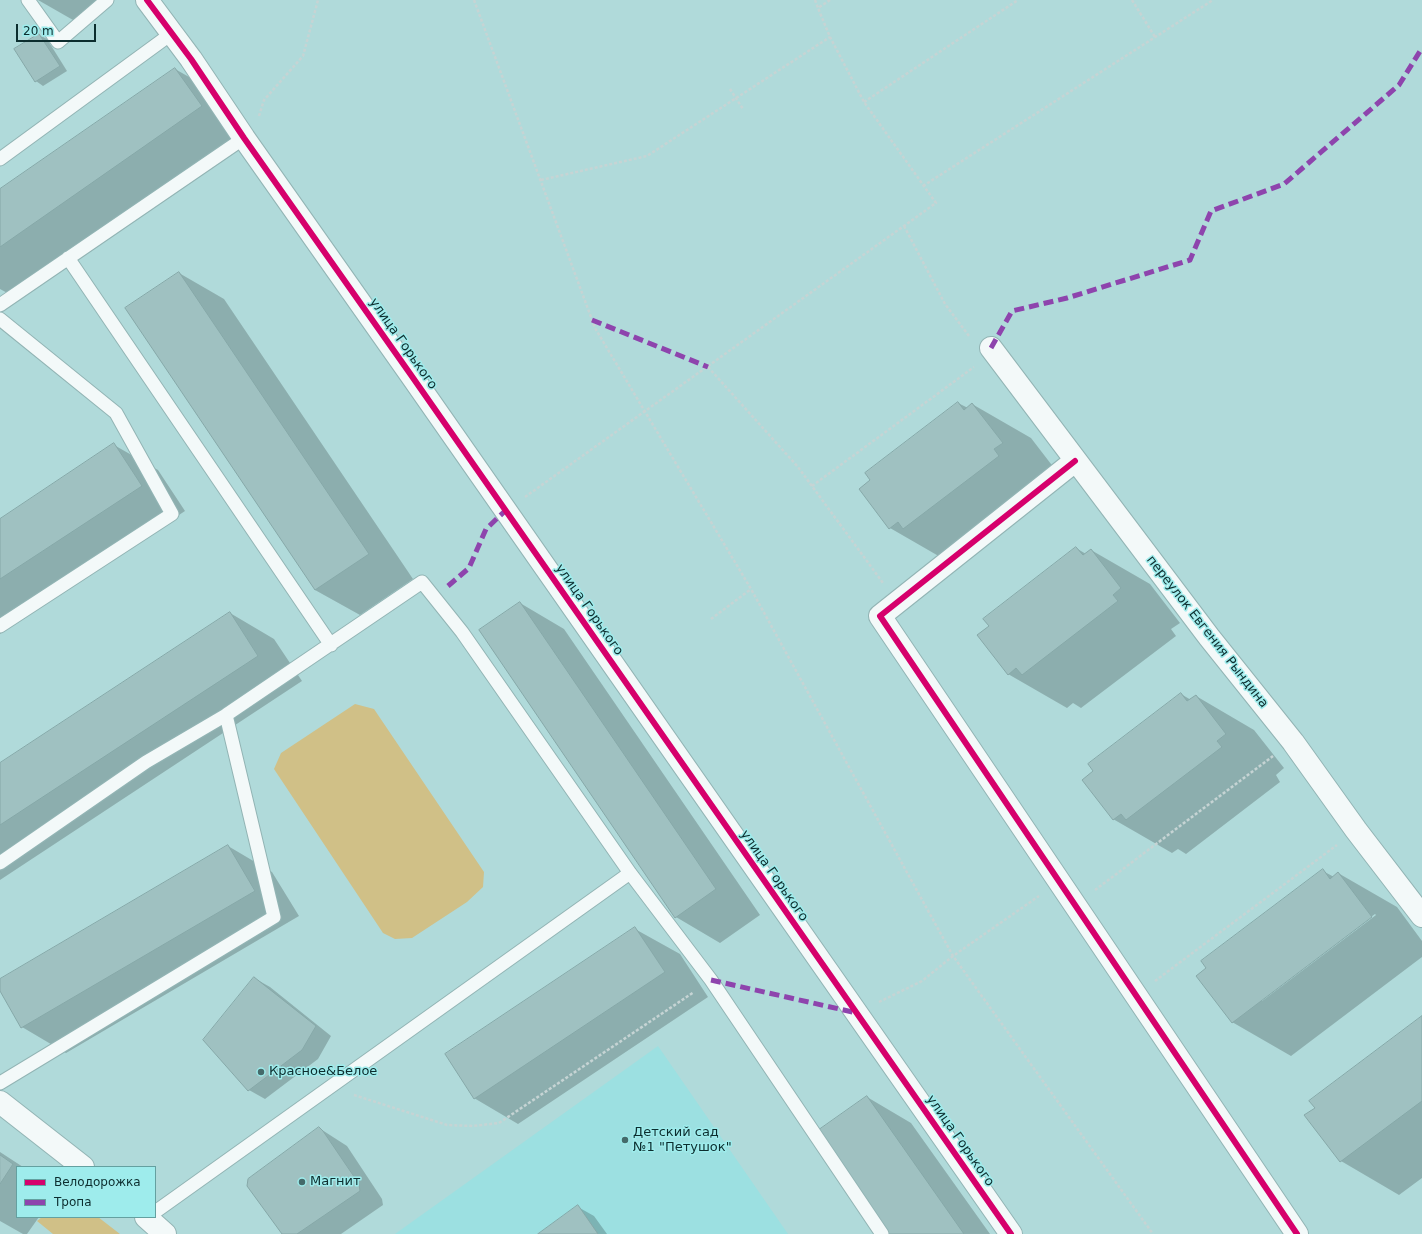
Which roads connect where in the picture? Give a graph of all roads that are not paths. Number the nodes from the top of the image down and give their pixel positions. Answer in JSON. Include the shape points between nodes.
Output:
{"nodes":[{"id":1,"x":28,"y":0,"type":"edge"},
{"id":2,"x":107,"y":0,"type":"edge"},
{"id":3,"x":147,"y":0,"type":"edge"},
{"id":4,"x":171,"y":34,"type":"junction"},
{"id":5,"x":247,"y":143,"type":"junction"},
{"id":6,"x":0,"y":159,"type":"edge"},
{"id":7,"x":68,"y":258,"type":"junction"},
{"id":8,"x":0,"y":305,"type":"edge"},
{"id":9,"x":0,"y":319,"type":"edge"},
{"id":10,"x":985,"y":356,"type":"road end"},
{"id":11,"x":1075,"y":461,"type":"junction"},
{"id":12,"x":0,"y":626,"type":"edge"},
{"id":13,"x":331,"y":645,"type":"junction"},
{"id":14,"x":226,"y":715,"type":"junction"},
{"id":15,"x":0,"y":863,"type":"edge"},
{"id":16,"x":630,"y":873,"type":"junction"},
{"id":17,"x":1422,"y":916,"type":"edge"},
{"id":18,"x":0,"y":1083,"type":"edge"},
{"id":19,"x":0,"y":1102,"type":"edge"},
{"id":20,"x":82,"y":1166,"type":"edge"},
{"id":21,"x":156,"y":1211,"type":"edge"},
{"id":22,"x":151,"y":1218,"type":"edge"},
{"id":23,"x":165,"y":1234,"type":"edge"},
{"id":24,"x":882,"y":1234,"type":"edge"},
{"id":25,"x":1011,"y":1234,"type":"edge"},
{"id":26,"x":1297,"y":1234,"type":"edge"}],
"edges":[{"from":1,"to":2,"type":"lane","via":[[58,42]]},
{"from":3,"to":4,"type":"street","name":"улица Горького"},
{"from":4,"to":5,"type":"street","name":"улица Горького","via":[[191,59]]},
{"from":4,"to":6,"type":"lane"},
{"from":5,"to":7,"type":"lane"},
{"from":5,"to":25,"type":"street","name":"улица Горького"},
{"from":7,"to":8,"type":"lane"},
{"from":7,"to":13,"type":"lane"},
{"from":9,"to":12,"type":"lane","via":[[116,413],[172,514]]},
{"from":10,"to":11,"type":"street","name":"переулок Евгения Рындина"},
{"from":11,"to":17,"type":"street","name":"переулок Евгения Рындина","via":[[1209,637],[1293,742]]},
{"from":11,"to":26,"type":"street","via":[[880,616]]},
{"from":13,"to":14,"type":"lane"},
{"from":13,"to":16,"type":"lane","via":[[422,582],[462,632]]},
{"from":14,"to":15,"type":"lane","via":[[146,762]]},
{"from":14,"to":18,"type":"lane","via":[[274,917]]},
{"from":16,"to":21,"type":"lane"},
{"from":16,"to":24,"type":"lane","via":[[711,980]]},
{"from":19,"to":20,"type":"street"},
{"from":22,"to":23,"type":"street"}]}
